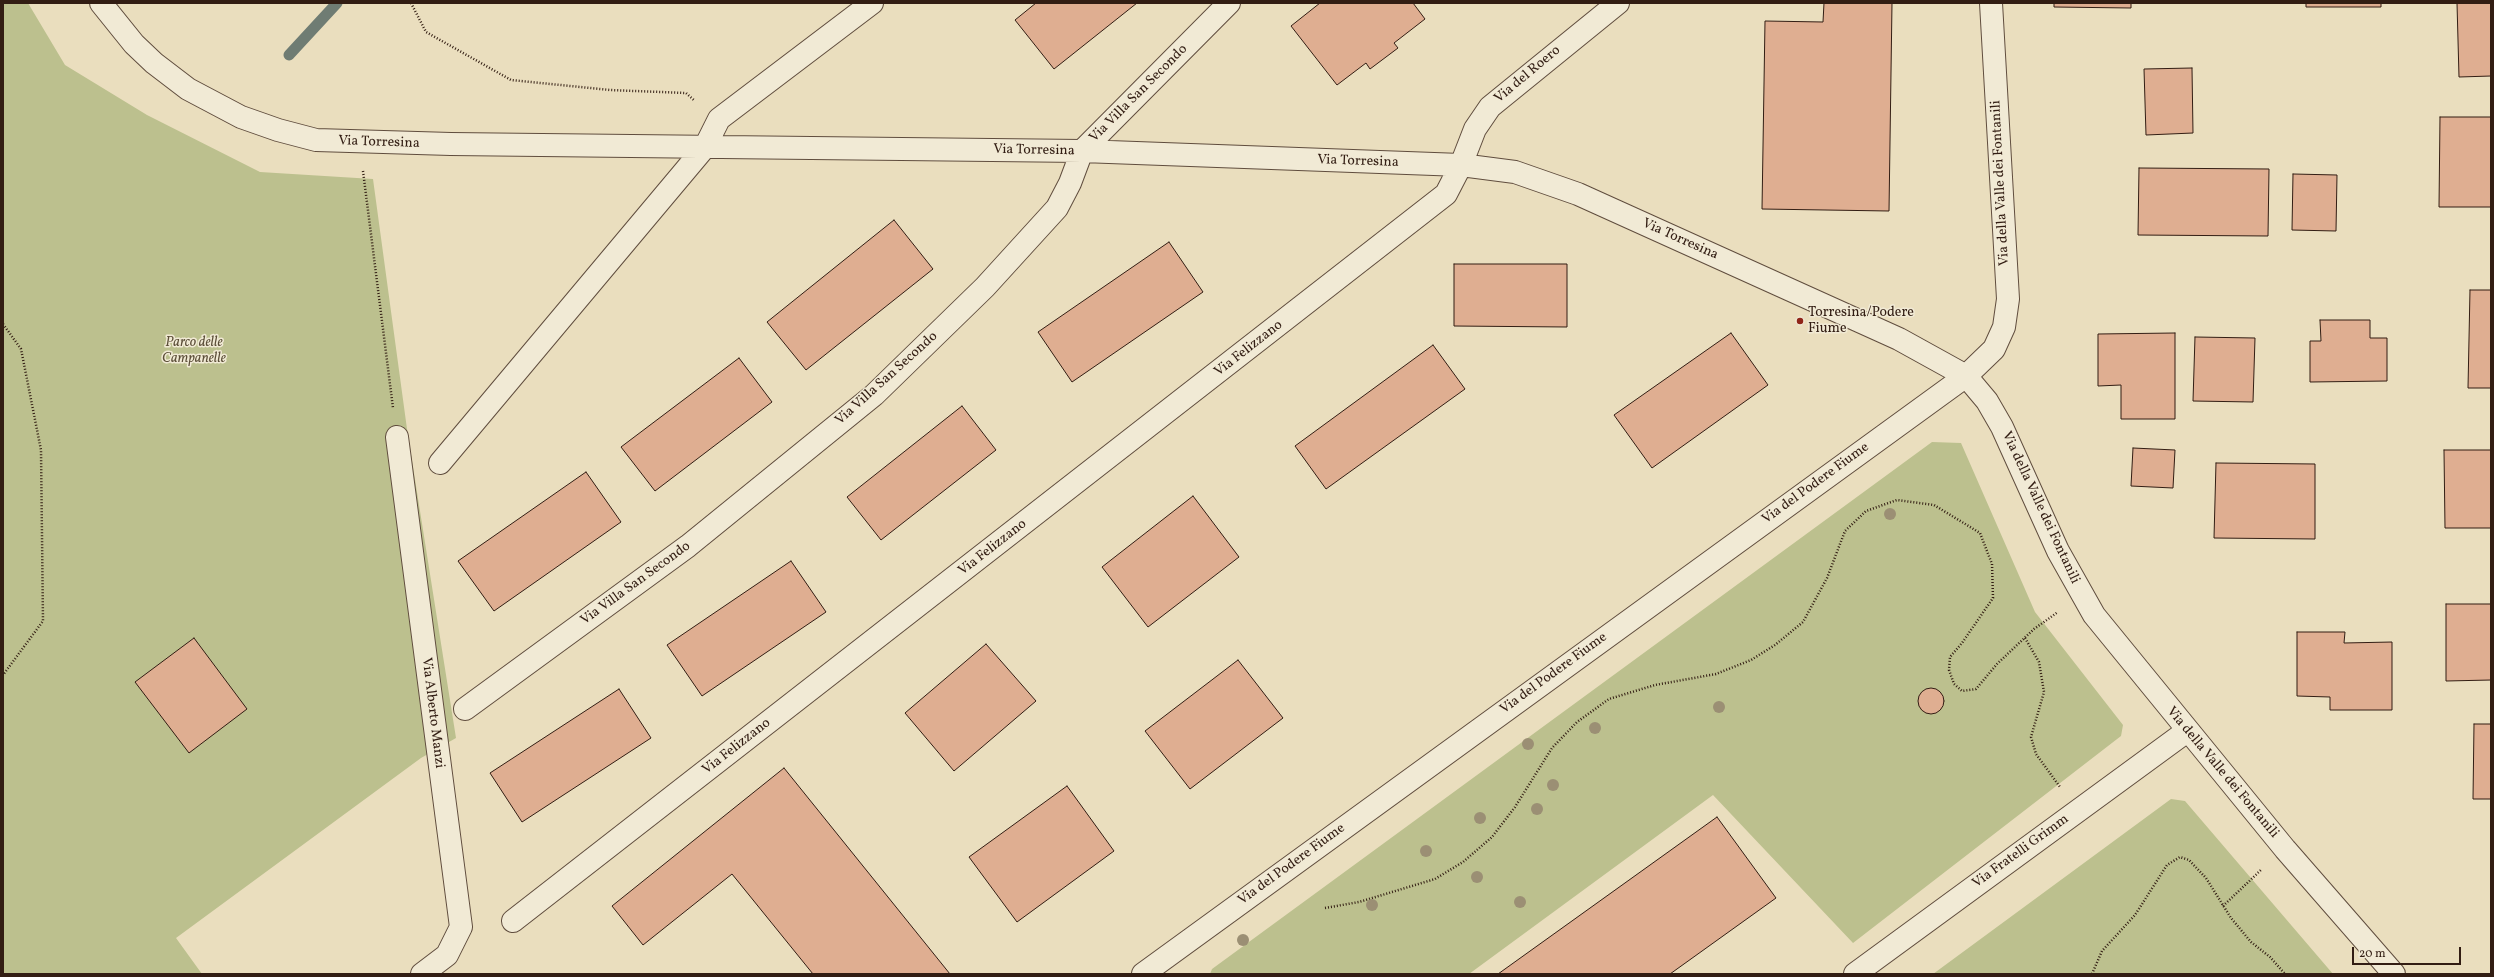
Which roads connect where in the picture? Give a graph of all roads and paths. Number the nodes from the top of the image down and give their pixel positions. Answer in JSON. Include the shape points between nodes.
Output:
{"nodes":[{"id":1,"x":101,"y":3,"type":"edge"},
{"id":2,"x":411,"y":3,"type":"edge"},
{"id":3,"x":872,"y":3,"type":"edge"},
{"id":4,"x":1229,"y":3,"type":"edge"},
{"id":5,"x":1618,"y":3,"type":"edge"},
{"id":6,"x":1991,"y":3,"type":"edge"},
{"id":7,"x":719,"y":119,"type":"junction"},
{"id":8,"x":360,"y":143,"type":"junction"},
{"id":9,"x":705,"y":147,"type":"junction"},
{"id":10,"x":1082,"y":151,"type":"junction"},
{"id":11,"x":1461,"y":165,"type":"junction"},
{"id":12,"x":3,"y":324,"type":"edge"},
{"id":13,"x":1966,"y":376,"type":"junction"},
{"id":14,"x":397,"y":437,"type":"joint"},
{"id":15,"x":440,"y":463,"type":"dead end"},
{"id":16,"x":2081,"y":595,"type":"junction"},
{"id":17,"x":2025,"y":638,"type":"junction"},
{"id":18,"x":3,"y":675,"type":"edge"},
{"id":19,"x":465,"y":709,"type":"dead end"},
{"id":20,"x":2187,"y":731,"type":"junction"},
{"id":21,"x":2077,"y":811,"type":"junction"},
{"id":22,"x":2251,"y":880,"type":"dead end"},
{"id":23,"x":2223,"y":906,"type":"junction"},
{"id":24,"x":1325,"y":908,"type":"dead end"},
{"id":25,"x":513,"y":921,"type":"dead end"},
{"id":26,"x":2394,"y":972,"type":"edge"},
{"id":27,"x":422,"y":974,"type":"edge"},
{"id":28,"x":1143,"y":974,"type":"edge"},
{"id":29,"x":1855,"y":974,"type":"edge"},
{"id":30,"x":2092,"y":974,"type":"edge"},
{"id":31,"x":2285,"y":974,"type":"edge"}],
"edges":[{"from":1,"to":8,"type":"street","name":"Via Torresina","via":[[121,30],[154,63],[188,89],[224,109],[297,136]]},
{"from":2,"to":7,"type":"path","via":[[426,32],[511,80],[610,90],[686,94]]},
{"from":3,"to":7,"type":"street"},
{"from":4,"to":10,"type":"street","name":"Via Villa San Secondo"},
{"from":5,"to":11,"type":"street","name":"Via del Roero","via":[[1493,104],[1475,129]]},
{"from":6,"to":13,"type":"street","name":"Via della Valle dei Fontanili","via":[[2008,299],[1999,342]]},
{"from":7,"to":9,"type":"street"},
{"from":8,"to":9,"type":"street","name":"Via Torresina"},
{"from":8,"to":14,"type":"path"},
{"from":9,"to":10,"type":"street","name":"Via Torresina"},
{"from":9,"to":15,"type":"street"},
{"from":10,"to":11,"type":"street","name":"Via Torresina"},
{"from":10,"to":19,"type":"street","name":"Via Villa San Secondo","via":[[1070,183],[1056,208],[985,288],[874,395],[688,546]]},
{"from":11,"to":13,"type":"street","name":"Via Torresina","via":[[1515,172],[1572,191],[1899,339]]},
{"from":11,"to":25,"type":"street","name":"Via Felizzano","via":[[1446,194],[1416,219]]},
{"from":12,"to":18,"type":"path","via":[[21,349],[41,450],[42,621]]},
{"from":13,"to":16,"type":"street","name":"Via della Valle dei Fontanili","via":[[1987,401],[2002,426],[2058,551]]},
{"from":13,"to":28,"type":"street","name":"Via del Podere Fiume"},
{"from":14,"to":27,"type":"street","name":"Via Alberto Manzi","via":[[461,927],[447,955]]},
{"from":16,"to":17,"type":"path"},
{"from":16,"to":20,"type":"street","name":"Via della Valle dei Fontanili","via":[[2113,640]]},
{"from":17,"to":21,"type":"path","via":[[2039,662],[2044,692],[2031,738],[2036,754]]},
{"from":17,"to":24,"type":"path","via":[[1997,664],[1976,689],[1962,691],[1954,684],[1949,670],[1950,657],[1993,598],[1992,564],[1980,533],[1934,504],[1897,500],[1866,511],[1845,531],[1827,578],[1803,622],[1775,645],[1751,660],[1716,674],[1655,685],[1609,699],[1577,722],[1552,748],[1515,807],[1492,837],[1463,862],[1435,879],[1359,902]]},
{"from":20,"to":21,"type":"street","name":"Via Fratelli Grimm"},
{"from":20,"to":26,"type":"street","name":"Via della Valle dei Fontanili","via":[[2284,849]]},
{"from":21,"to":29,"type":"street","name":"Via Fratelli Grimm"},
{"from":22,"to":23,"type":"path"},
{"from":23,"to":30,"type":"path","via":[[2206,878],[2189,860],[2180,857],[2167,865],[2135,915],[2102,951]]},
{"from":23,"to":31,"type":"path","via":[[2251,942],[2270,957]]}]}
